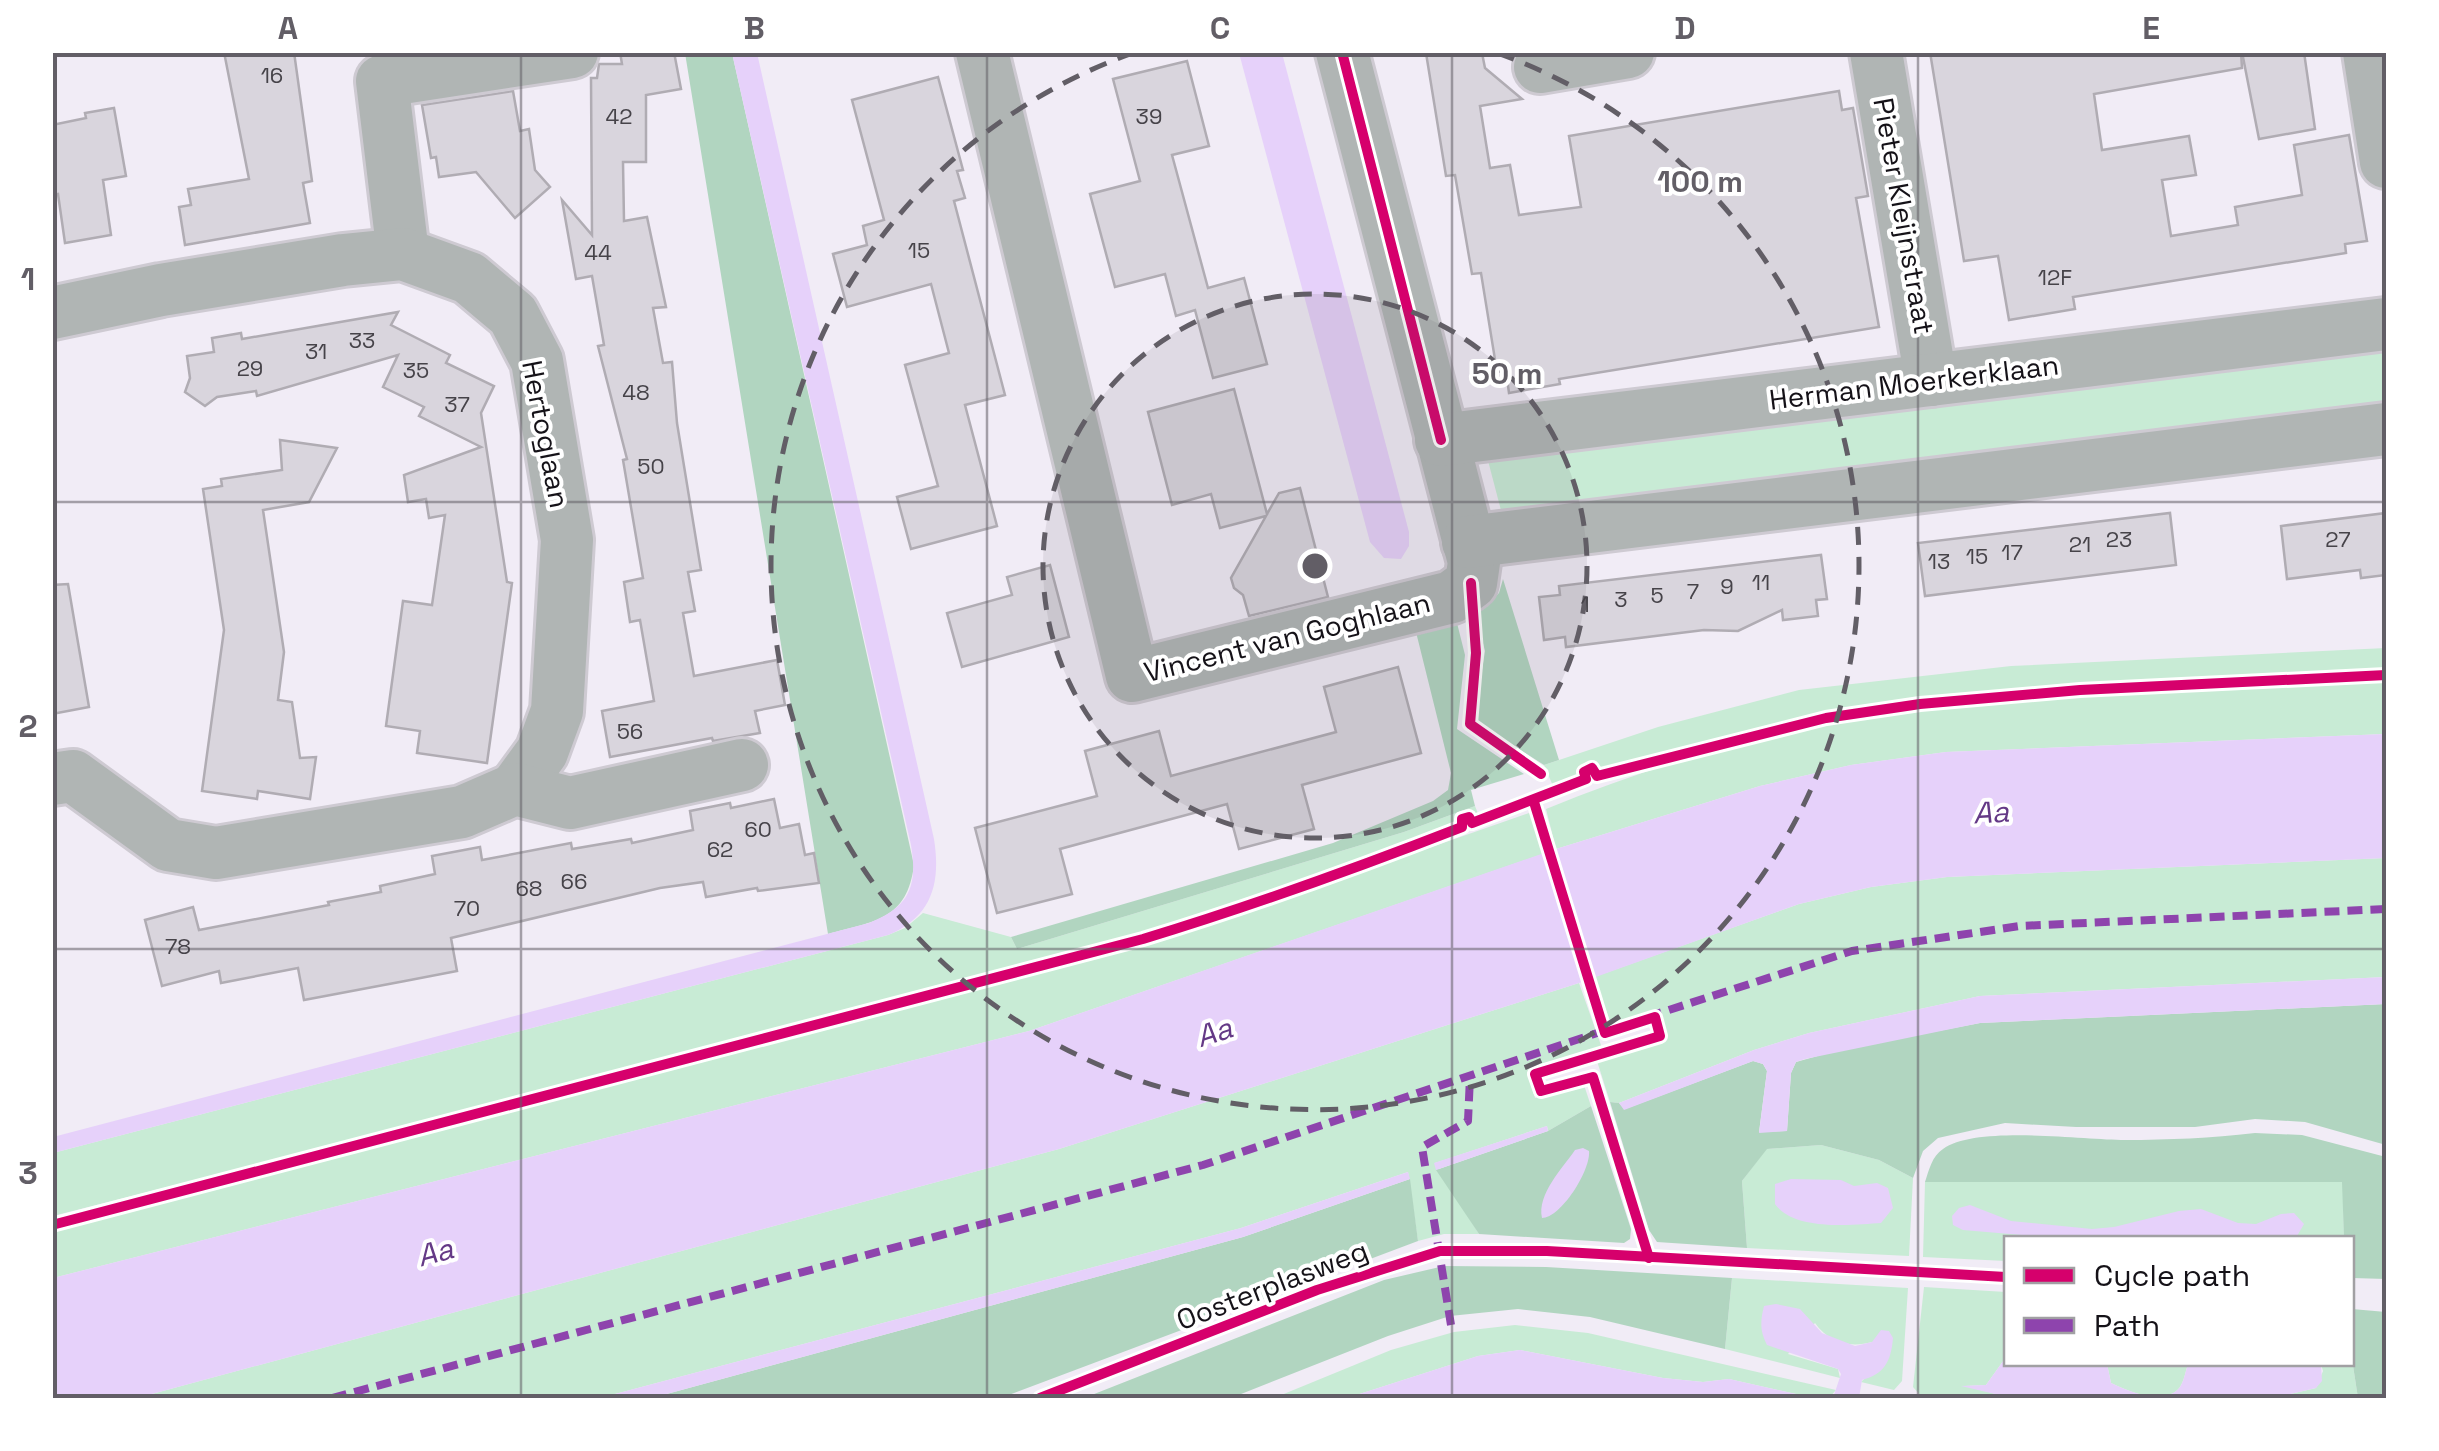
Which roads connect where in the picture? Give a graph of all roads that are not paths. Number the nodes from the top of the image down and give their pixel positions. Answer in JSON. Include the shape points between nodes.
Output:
{"nodes":[{"id":1,"x":572,"y":52,"type":"edge"},
{"id":2,"x":982,"y":52,"type":"edge"},
{"id":3,"x":1342,"y":52,"type":"edge"},
{"id":4,"x":1628,"y":52,"type":"edge"},
{"id":5,"x":1876,"y":52,"type":"edge"},
{"id":6,"x":2369,"y":52,"type":"edge"},
{"id":7,"x":1540,"y":66,"type":"dead end"},
{"id":8,"x":2386,"y":162,"type":"edge"},
{"id":9,"x":403,"y":254,"type":"junction"},
{"id":10,"x":52,"y":314,"type":"edge"},
{"id":11,"x":2386,"y":324,"type":"edge"},
{"id":12,"x":1932,"y":380,"type":"junction"},
{"id":13,"x":2386,"y":429,"type":"edge"},
{"id":14,"x":1441,"y":440,"type":"junction"},
{"id":15,"x":1468,"y":542,"type":"junction"},
{"id":16,"x":742,"y":765,"type":"dead end"},
{"id":17,"x":52,"y":779,"type":"edge"},
{"id":18,"x":515,"y":789,"type":"junction"}],
"edges":[{"from":1,"to":9,"type":"street","via":[[382,81]]},
{"from":2,"to":15,"type":"street","name":"Vincent van Goghlaan","via":[[1132,676],[1452,597],[1470,583],[1474,562]]},
{"from":3,"to":14,"type":"street","name":"Vincent van Goghlaan"},
{"from":4,"to":7,"type":"street"},
{"from":5,"to":12,"type":"street","name":"Pieter Kleijnstraat"},
{"from":6,"to":8,"type":"street"},
{"from":9,"to":10,"type":"street","name":"Hertoglaan","via":[[161,290]]},
{"from":9,"to":18,"type":"street","name":"Hertoglaan","via":[[475,283],[513,315],[537,361],[566,540],[564,596],[557,710],[542,752]]},
{"from":11,"to":12,"type":"street","name":"Herman Moerkerklaan"},
{"from":12,"to":14,"type":"street","name":"Herman Moerkerklaan"},
{"from":13,"to":15,"type":"street"},
{"from":14,"to":15,"type":"street","name":"Vincent van Goghlaan"},
{"from":16,"to":18,"type":"street","via":[[570,803]]},
{"from":17,"to":18,"type":"street","via":[[72,776],[168,845],[216,853],[462,812]]}]}
